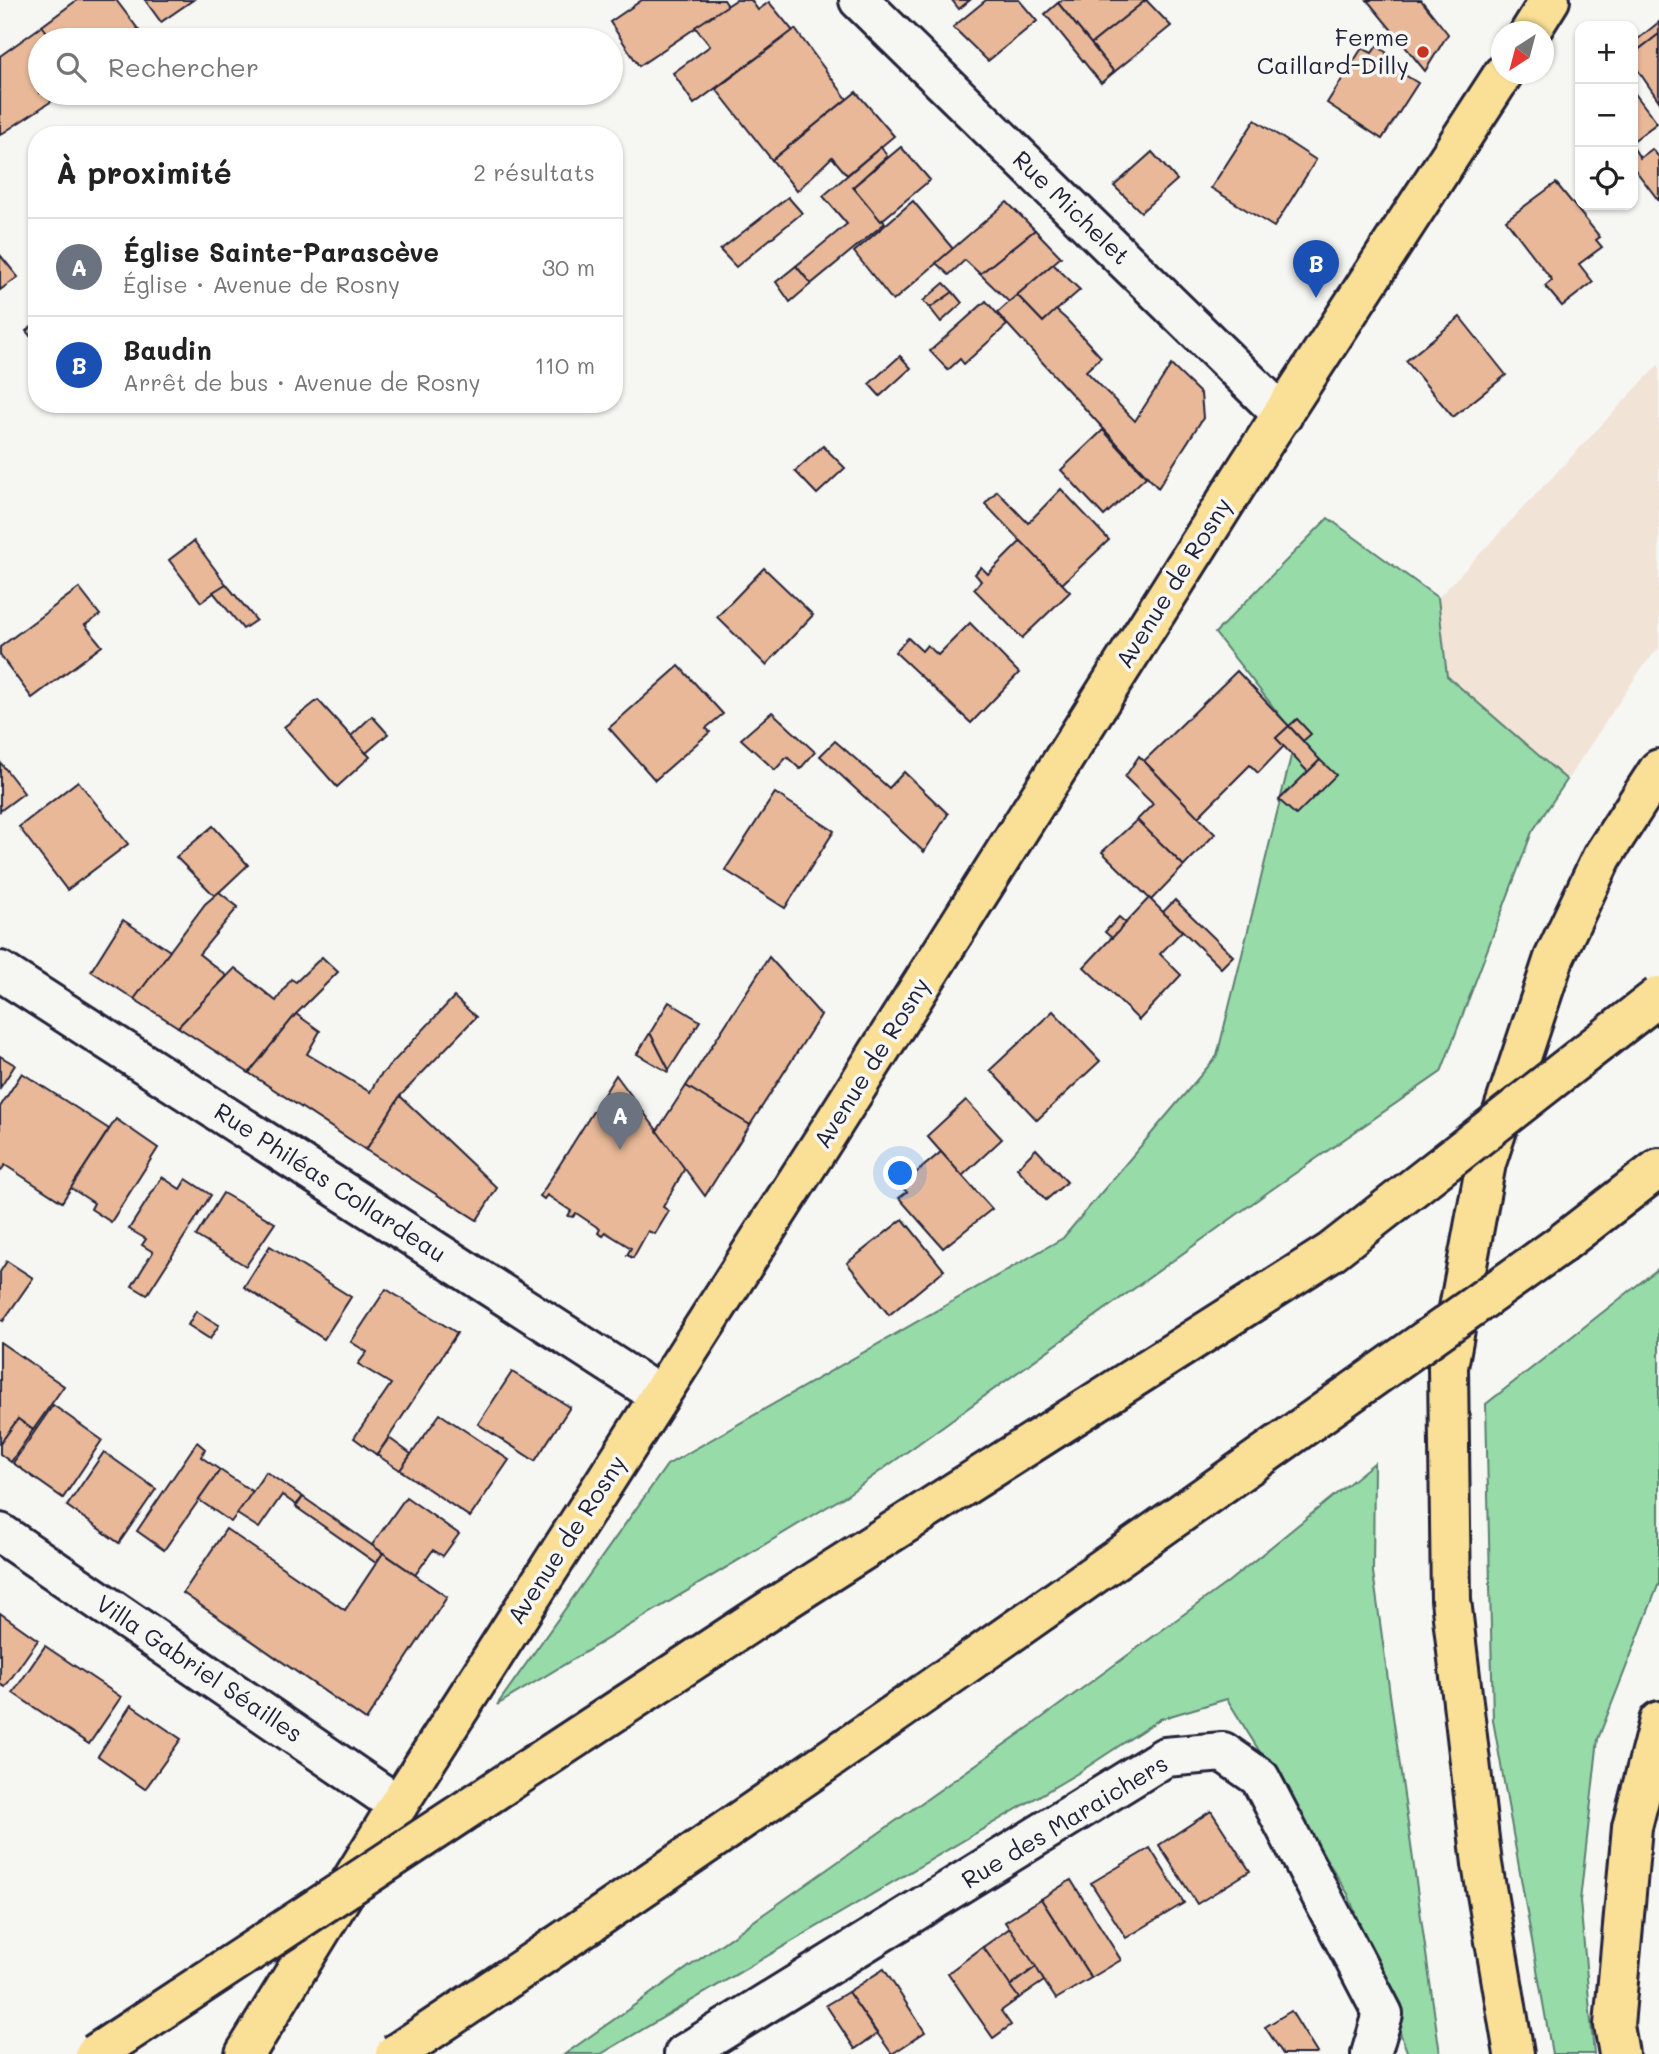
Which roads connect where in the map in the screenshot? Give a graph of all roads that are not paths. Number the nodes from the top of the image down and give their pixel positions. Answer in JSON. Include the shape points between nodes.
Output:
{"nodes":[{"id":1,"x":859,"y":0,"type":"edge"},
{"id":2,"x":1550,"y":0,"type":"edge"},
{"id":3,"x":1537,"y":21,"type":"edge"},
{"id":4,"x":1497,"y":84,"type":"edge"},
{"id":5,"x":1283,"y":415,"type":"junction"},
{"id":6,"x":1659,"y":769,"type":"edge"},
{"id":7,"x":0,"y":971,"type":"edge"},
{"id":8,"x":1659,"y":996,"type":"edge"},
{"id":9,"x":1659,"y":1168,"type":"edge"},
{"id":10,"x":659,"y":1395,"type":"junction"},
{"id":11,"x":0,"y":1533,"type":"edge"},
{"id":12,"x":1659,"y":1721,"type":"edge"},
{"id":13,"x":398,"y":1805,"type":"junction"},
{"id":14,"x":95,"y":2054,"type":"edge"},
{"id":15,"x":245,"y":2054,"type":"edge"},
{"id":16,"x":395,"y":2054,"type":"edge"},
{"id":17,"x":684,"y":2054,"type":"edge"},
{"id":18,"x":1371,"y":2054,"type":"edge"},
{"id":19,"x":1514,"y":2054,"type":"edge"},
{"id":20,"x":1619,"y":2054,"type":"edge"}],
"edges":[{"from":1,"to":5,"type":"street","name":"Rue Michelet"},
{"from":2,"to":3,"type":"main road"},
{"from":4,"to":5,"type":"main road","name":"Avenue de Rosny"},
{"from":5,"to":10,"type":"main road","name":"Avenue de Rosny"},
{"from":6,"to":19,"type":"main road","via":[[1602,857],[1554,958],[1486,1163],[1448,1367],[1451,1600],[1482,1864]]},
{"from":7,"to":10,"type":"street","name":"Rue Philéas Collardeau"},
{"from":8,"to":14,"type":"main road","bridge":true,"via":[[1332,1252],[762,1615]]},
{"from":9,"to":16,"type":"main road","bridge":true,"via":[[1561,1244],[1105,1567],[575,1935]]},
{"from":10,"to":13,"type":"main road","name":"Avenue de Rosny"},
{"from":11,"to":13,"type":"street","name":"Villa Gabriel Séailles"},
{"from":12,"to":20,"type":"main road","via":[[1632,1827],[1614,2025]]},
{"from":13,"to":15,"type":"main road","name":"Avenue de Rosny"},
{"from":17,"to":18,"type":"street","name":"Rue des Maraichers","via":[[1166,1758],[1223,1752],[1260,1779],[1383,2014]]}]}
